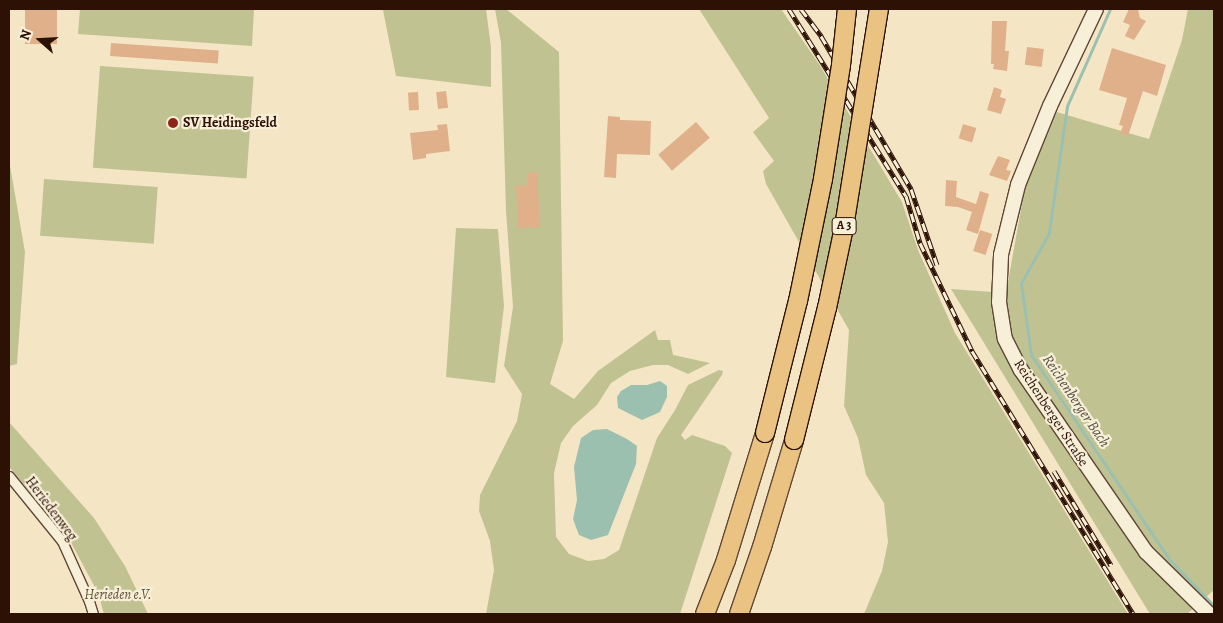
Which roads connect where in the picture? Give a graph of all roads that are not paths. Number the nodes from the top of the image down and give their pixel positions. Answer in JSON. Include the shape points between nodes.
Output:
{"nodes":[{"id":1,"x":848,"y":9,"type":"edge"},
{"id":2,"x":879,"y":9,"type":"edge"},
{"id":3,"x":1096,"y":9,"type":"edge"},
{"id":4,"x":9,"y":476,"type":"edge"},
{"id":5,"x":93,"y":614,"type":"edge"},
{"id":6,"x":705,"y":614,"type":"edge"},
{"id":7,"x":739,"y":614,"type":"edge"},
{"id":8,"x":1210,"y":614,"type":"edge"}],
"edges":[{"from":1,"to":6,"type":"highway","number":"A 3","bridge":true,"via":[[823,179],[798,301],[765,433],[726,560]]},
{"from":2,"to":7,"type":"highway","number":"A 3","bridge":true,"via":[[844,227],[827,308],[794,440]]},
{"from":3,"to":8,"type":"main road","name":"Reichenberger Straße","via":[[1050,106],[1018,185],[1001,255],[999,302],[1005,339],[1021,370],[1146,552]]},
{"from":4,"to":5,"type":"street","name":"Heriedenweg","via":[[62,541]]}]}
